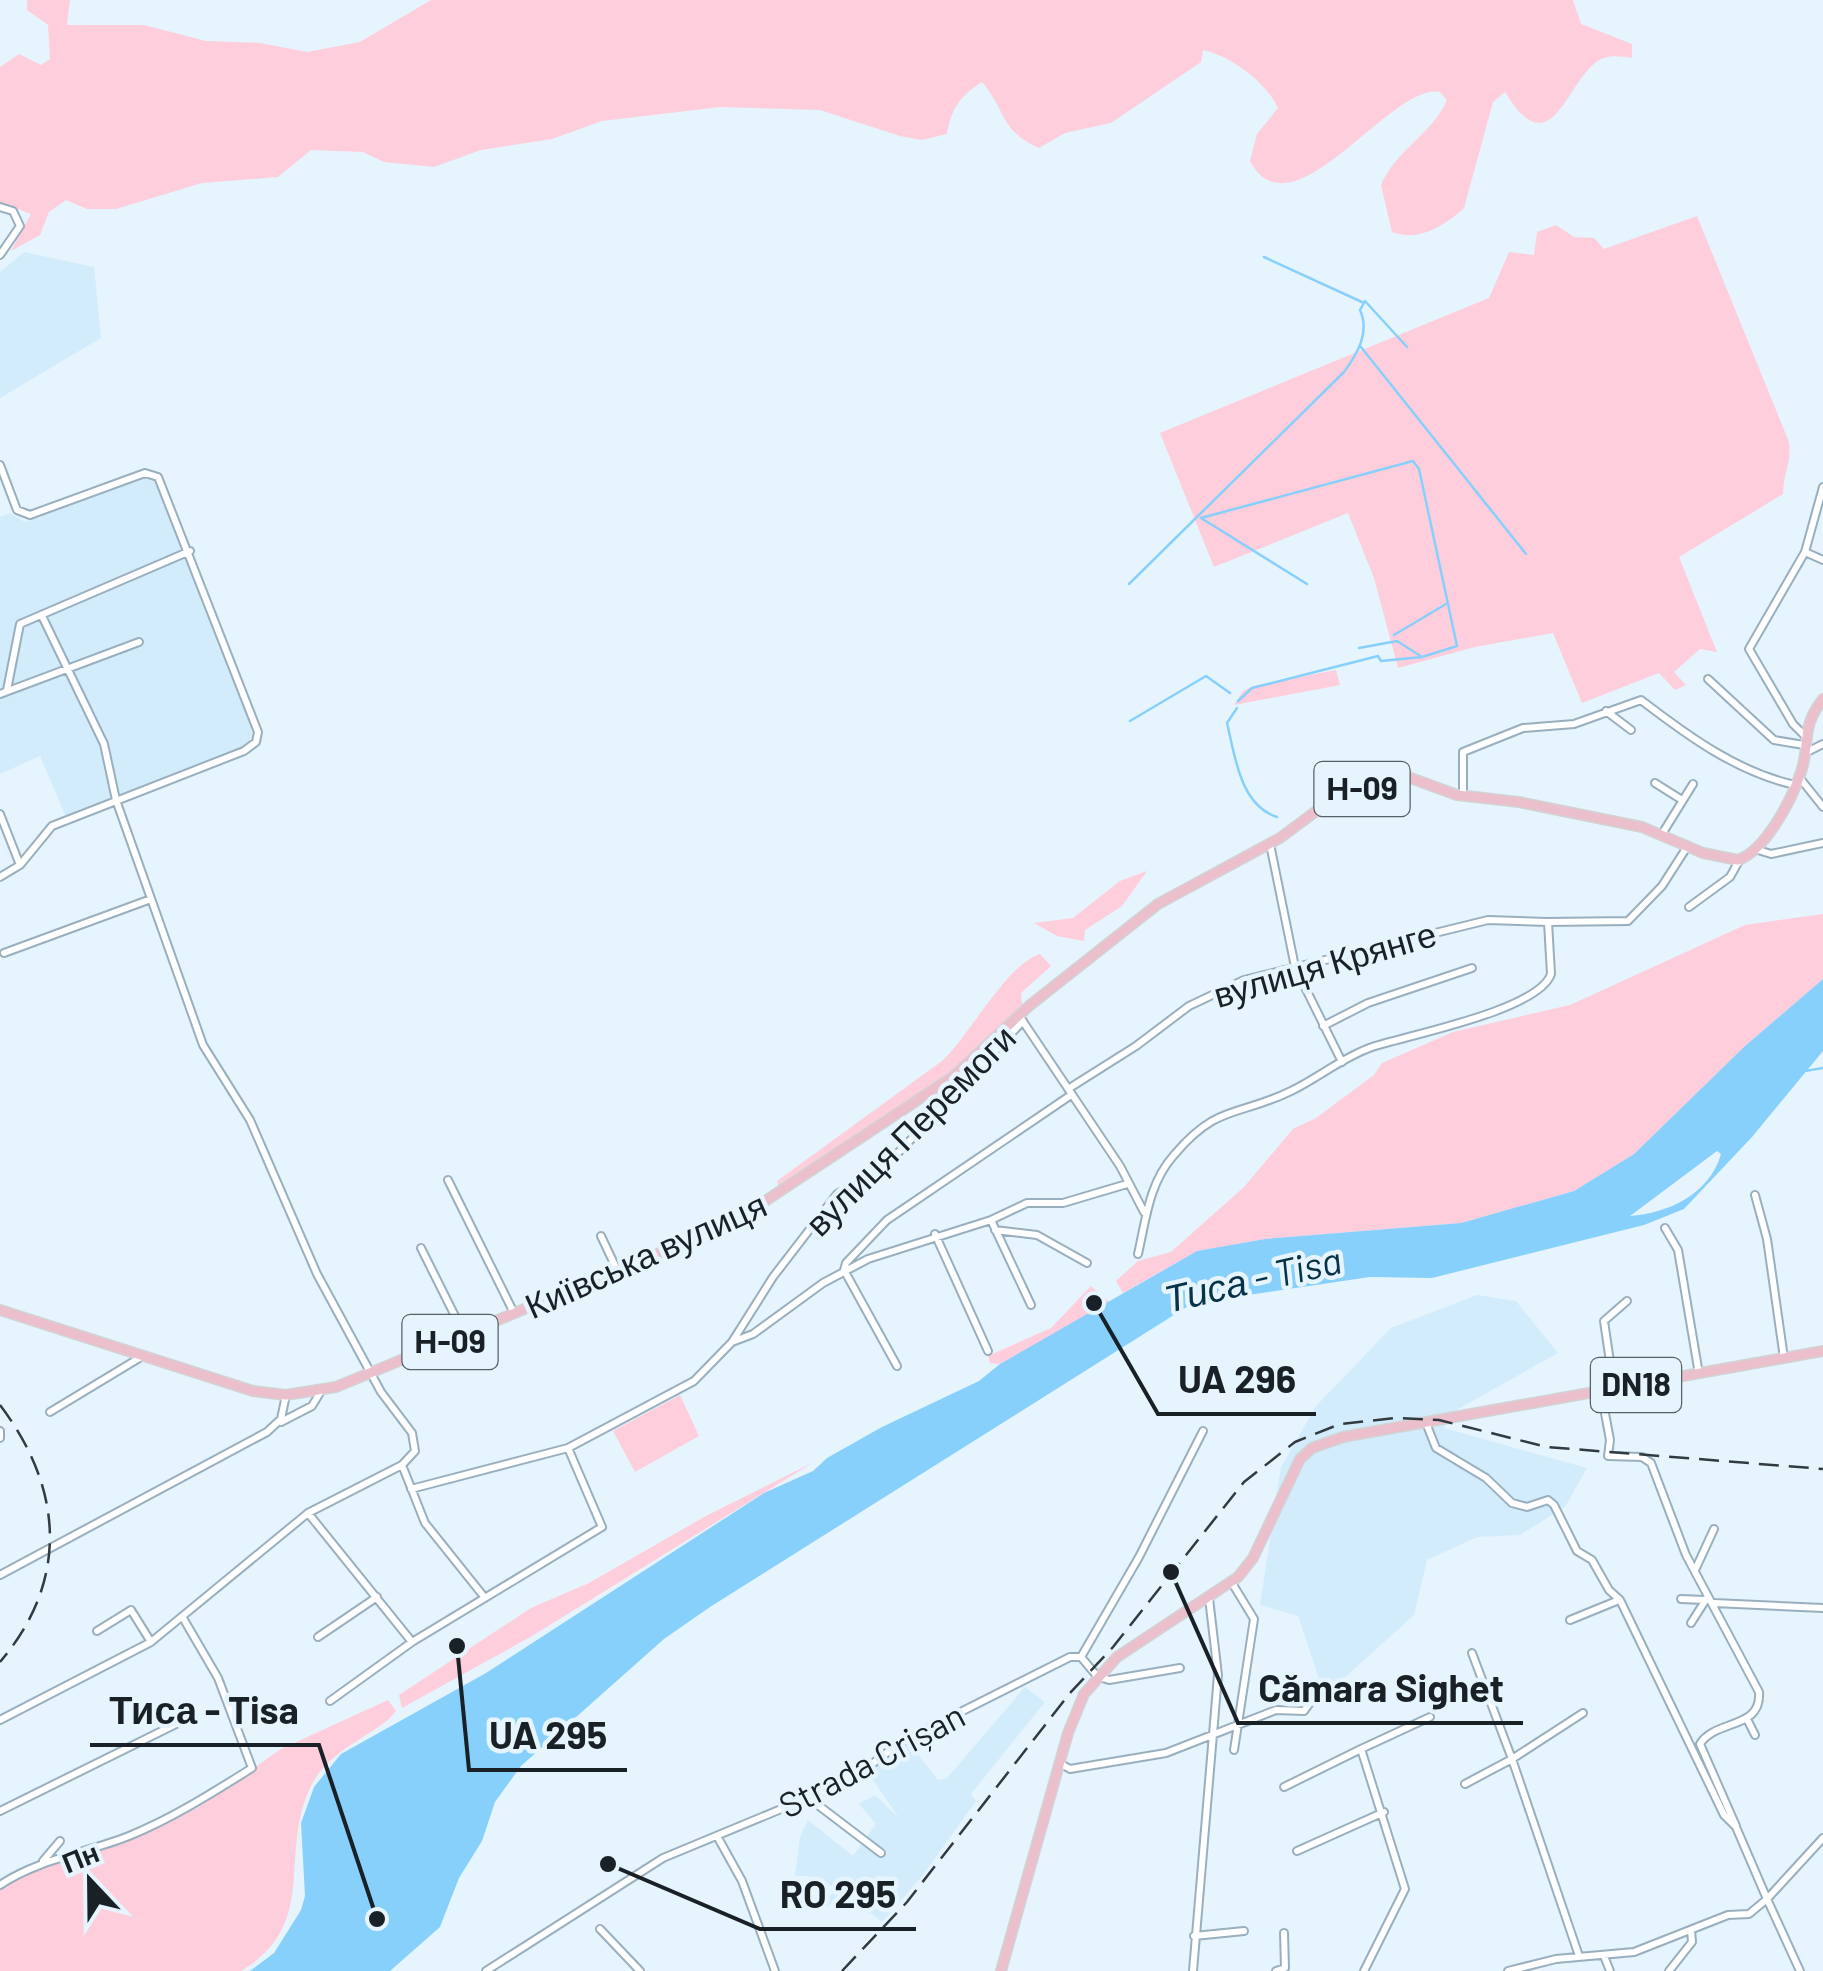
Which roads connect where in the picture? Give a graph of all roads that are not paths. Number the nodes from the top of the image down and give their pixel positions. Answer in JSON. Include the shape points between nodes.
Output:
{"nodes":[{"id":1,"x":0,"y":207,"type":"edge"},
{"id":2,"x":0,"y":256,"type":"edge"},
{"id":3,"x":0,"y":465,"type":"edge"},
{"id":4,"x":1823,"y":488,"type":"edge"},
{"id":5,"x":190,"y":551,"type":"junction"},
{"id":6,"x":1805,"y":552,"type":"junction"},
{"id":7,"x":1823,"y":560,"type":"edge"},
{"id":8,"x":42,"y":616,"type":"junction"},
{"id":9,"x":138,"y":642,"type":"dead end"},
{"id":10,"x":69,"y":667,"type":"junction"},
{"id":11,"x":1708,"y":678,"type":"dead end"},
{"id":12,"x":3,"y":692,"type":"edge"},
{"id":13,"x":1823,"y":699,"type":"edge"},
{"id":14,"x":1606,"y":712,"type":"junction"},
{"id":15,"x":1631,"y":730,"type":"dead end"},
{"id":16,"x":1823,"y":744,"type":"edge"},
{"id":17,"x":1804,"y":745,"type":"junction"},
{"id":18,"x":1797,"y":781,"type":"junction"},
{"id":19,"x":1655,"y":782,"type":"dead end"},
{"id":20,"x":1693,"y":784,"type":"dead end"},
{"id":21,"x":1463,"y":796,"type":"junction"},
{"id":22,"x":116,"y":800,"type":"junction"},
{"id":23,"x":1682,"y":800,"type":"junction"},
{"id":24,"x":1823,"y":808,"type":"edge"},
{"id":25,"x":0,"y":814,"type":"edge"},
{"id":26,"x":1662,"y":834,"type":"junction"},
{"id":27,"x":1823,"y":842,"type":"edge"},
{"id":28,"x":1270,"y":844,"type":"junction"},
{"id":29,"x":1687,"y":847,"type":"junction"},
{"id":30,"x":1755,"y":849,"type":"junction"},
{"id":31,"x":1740,"y":859,"type":"junction"},
{"id":32,"x":20,"y":865,"type":"junction"},
{"id":33,"x":0,"y":877,"type":"edge"},
{"id":34,"x":151,"y":899,"type":"junction"},
{"id":35,"x":1690,"y":907,"type":"dead end"},
{"id":36,"x":1548,"y":922,"type":"junction"},
{"id":37,"x":4,"y":953,"type":"dead end"},
{"id":38,"x":1296,"y":967,"type":"junction"},
{"id":39,"x":1472,"y":968,"type":"dead end"},
{"id":40,"x":1021,"y":1018,"type":"junction"},
{"id":41,"x":1323,"y":1026,"type":"junction"},
{"id":42,"x":1342,"y":1062,"type":"junction"},
{"id":43,"x":1070,"y":1092,"type":"junction"},
{"id":44,"x":448,"y":1180,"type":"dead end"},
{"id":45,"x":1127,"y":1184,"type":"junction"},
{"id":46,"x":1755,"y":1195,"type":"dead end"},
{"id":47,"x":1145,"y":1212,"type":"junction"},
{"id":48,"x":991,"y":1220,"type":"junction"},
{"id":49,"x":1665,"y":1228,"type":"dead end"},
{"id":50,"x":995,"y":1230,"type":"junction"},
{"id":51,"x":935,"y":1234,"type":"junction"},
{"id":52,"x":601,"y":1236,"type":"dead end"},
{"id":53,"x":422,"y":1248,"type":"dead end"},
{"id":54,"x":1138,"y":1254,"type":"dead end"},
{"id":55,"x":1087,"y":1264,"type":"dead end"},
{"id":56,"x":844,"y":1270,"type":"junction"},
{"id":57,"x":618,"y":1271,"type":"junction"},
{"id":58,"x":1628,"y":1300,"type":"dead end"},
{"id":59,"x":1031,"y":1305,"type":"dead end"},
{"id":60,"x":0,"y":1310,"type":"edge"},
{"id":61,"x":515,"y":1314,"type":"junction"},
{"id":62,"x":464,"y":1335,"type":"junction"},
{"id":63,"x":732,"y":1342,"type":"junction"},
{"id":64,"x":988,"y":1351,"type":"dead end"},
{"id":65,"x":1823,"y":1352,"type":"edge"},
{"id":66,"x":141,"y":1357,"type":"junction"},
{"id":67,"x":1784,"y":1358,"type":"junction"},
{"id":68,"x":896,"y":1366,"type":"dead end"},
{"id":69,"x":1700,"y":1374,"type":"junction"},
{"id":70,"x":371,"y":1375,"type":"junction"},
{"id":71,"x":1614,"y":1389,"type":"junction"},
{"id":72,"x":321,"y":1391,"type":"junction"},
{"id":73,"x":1601,"y":1392,"type":"junction"},
{"id":74,"x":286,"y":1395,"type":"junction"},
{"id":75,"x":50,"y":1412,"type":"dead end"},
{"id":76,"x":1426,"y":1423,"type":"junction"},
{"id":77,"x":276,"y":1425,"type":"junction"},
{"id":78,"x":1203,"y":1432,"type":"dead end"},
{"id":79,"x":568,"y":1448,"type":"junction"},
{"id":80,"x":402,"y":1465,"type":"junction"},
{"id":81,"x":411,"y":1489,"type":"junction"},
{"id":82,"x":308,"y":1512,"type":"junction"},
{"id":83,"x":1714,"y":1529,"type":"dead end"},
{"id":84,"x":1696,"y":1569,"type":"junction"},
{"id":85,"x":0,"y":1575,"type":"edge"},
{"id":86,"x":1232,"y":1583,"type":"junction"},
{"id":87,"x":377,"y":1597,"type":"junction"},
{"id":88,"x":485,"y":1598,"type":"junction"},
{"id":89,"x":1208,"y":1598,"type":"junction"},
{"id":90,"x":1681,"y":1599,"type":"dead end"},
{"id":91,"x":1620,"y":1600,"type":"junction"},
{"id":92,"x":1709,"y":1600,"type":"junction"},
{"id":93,"x":1823,"y":1608,"type":"edge"},
{"id":94,"x":183,"y":1618,"type":"junction"},
{"id":95,"x":1570,"y":1620,"type":"dead end"},
{"id":96,"x":1690,"y":1623,"type":"dead end"},
{"id":97,"x":97,"y":1632,"type":"dead end"},
{"id":98,"x":318,"y":1637,"type":"dead end"},
{"id":99,"x":151,"y":1642,"type":"junction"},
{"id":100,"x":412,"y":1642,"type":"junction"},
{"id":101,"x":1472,"y":1654,"type":"dead end"},
{"id":102,"x":1081,"y":1656,"type":"junction"},
{"id":103,"x":1180,"y":1668,"type":"dead end"},
{"id":104,"x":1097,"y":1676,"type":"junction"},
{"id":105,"x":1318,"y":1692,"type":"dead end"},
{"id":106,"x":330,"y":1701,"type":"dead end"},
{"id":107,"x":1582,"y":1713,"type":"dead end"},
{"id":108,"x":1430,"y":1717,"type":"dead end"},
{"id":109,"x":1748,"y":1718,"type":"junction"},
{"id":110,"x":0,"y":1720,"type":"edge"},
{"id":111,"x":176,"y":1724,"type":"dead end"},
{"id":112,"x":1236,"y":1726,"type":"junction"},
{"id":113,"x":1755,"y":1735,"type":"dead end"},
{"id":114,"x":1214,"y":1736,"type":"junction"},
{"id":115,"x":1362,"y":1749,"type":"junction"},
{"id":116,"x":1234,"y":1750,"type":"dead end"},
{"id":117,"x":1512,"y":1760,"type":"junction"},
{"id":118,"x":1060,"y":1764,"type":"junction"},
{"id":119,"x":1465,"y":1784,"type":"dead end"},
{"id":120,"x":1284,"y":1786,"type":"dead end"},
{"id":121,"x":810,"y":1799,"type":"junction"},
{"id":122,"x":0,"y":1811,"type":"edge"},
{"id":123,"x":1384,"y":1812,"type":"junction"},
{"id":124,"x":1736,"y":1827,"type":"junction"},
{"id":125,"x":717,"y":1836,"type":"junction"},
{"id":126,"x":1823,"y":1838,"type":"edge"},
{"id":127,"x":60,"y":1841,"type":"dead end"},
{"id":128,"x":1297,"y":1852,"type":"dead end"},
{"id":129,"x":880,"y":1853,"type":"dead end"},
{"id":130,"x":43,"y":1862,"type":"junction"},
{"id":131,"x":0,"y":1885,"type":"edge"},
{"id":132,"x":1766,"y":1899,"type":"junction"},
{"id":133,"x":600,"y":1929,"type":"dead end"},
{"id":134,"x":1244,"y":1930,"type":"dead end"},
{"id":135,"x":1691,"y":1930,"type":"junction"},
{"id":136,"x":1284,"y":1933,"type":"dead end"},
{"id":137,"x":1194,"y":1936,"type":"junction"},
{"id":138,"x":1579,"y":1956,"type":"junction"},
{"id":139,"x":1604,"y":1956,"type":"junction"},
{"id":140,"x":489,"y":1970,"type":"edge"},
{"id":141,"x":640,"y":1971,"type":"edge"},
{"id":142,"x":776,"y":1971,"type":"edge"},
{"id":143,"x":1001,"y":1971,"type":"edge"},
{"id":144,"x":1193,"y":1971,"type":"edge"},
{"id":145,"x":1276,"y":1971,"type":"edge"},
{"id":146,"x":1364,"y":1971,"type":"edge"},
{"id":147,"x":1508,"y":1971,"type":"edge"},
{"id":148,"x":1610,"y":1971,"type":"edge"},
{"id":149,"x":1669,"y":1971,"type":"edge"},
{"id":150,"x":1800,"y":1971,"type":"edge"}],
"edges":[{"from":1,"to":2,"type":"street","via":[[12,210],[20,226]]},
{"from":3,"to":5,"type":"street","via":[[17,510],[30,515],[145,473],[164,484]]},
{"from":4,"to":6,"type":"street"},
{"from":5,"to":8,"type":"street"},
{"from":5,"to":22,"type":"street","via":[[256,723],[256,742]]},
{"from":6,"to":7,"type":"street"},
{"from":6,"to":17,"type":"street","via":[[1749,649]]},
{"from":8,"to":10,"type":"street"},
{"from":8,"to":12,"type":"street","via":[[16,628]]},
{"from":9,"to":10,"type":"street"},
{"from":10,"to":12,"type":"street"},
{"from":10,"to":22,"type":"street","via":[[104,744]]},
{"from":11,"to":17,"type":"street","via":[[1774,740]]},
{"from":13,"to":17,"type":"main road","via":[[1808,722]]},
{"from":14,"to":15,"type":"street"},
{"from":14,"to":18,"type":"street","via":[[1641,700],[1733,763],[1760,777]]},
{"from":14,"to":21,"type":"street","via":[[1574,724],[1523,728],[1463,752]]},
{"from":16,"to":17,"type":"street"},
{"from":17,"to":18,"type":"main road"},
{"from":18,"to":24,"type":"street"},
{"from":18,"to":30,"type":"main road"},
{"from":19,"to":23,"type":"street"},
{"from":20,"to":23,"type":"street"},
{"from":21,"to":26,"type":"main road","number":"Н-09"},
{"from":21,"to":28,"type":"main road","number":"Н-09","via":[[1408,776],[1389,778],[1323,806]]},
{"from":22,"to":32,"type":"street","via":[[52,826]]},
{"from":22,"to":34,"type":"street"},
{"from":23,"to":26,"type":"street"},
{"from":25,"to":32,"type":"street"},
{"from":26,"to":29,"type":"main road","number":"Н-09"},
{"from":27,"to":30,"type":"street","via":[[1771,854]]},
{"from":28,"to":38,"type":"street"},
{"from":28,"to":40,"type":"main road","number":"Н-09","via":[[1158,904]]},
{"from":29,"to":31,"type":"main road","number":"Н-09"},
{"from":29,"to":36,"type":"street","name":"вулиця Крянге","via":[[1628,921]]},
{"from":30,"to":31,"type":"main road"},
{"from":31,"to":35,"type":"street","via":[[1730,876]]},
{"from":32,"to":33,"type":"street"},
{"from":34,"to":37,"type":"street"},
{"from":34,"to":70,"type":"street","via":[[203,1045],[250,1120]]},
{"from":36,"to":38,"type":"street","name":"вулиця Крянге","via":[[1488,920]]},
{"from":36,"to":42,"type":"street","via":[[1551,974],[1544,986],[1504,1007]]},
{"from":38,"to":41,"type":"street"},
{"from":38,"to":43,"type":"street","name":"вулиця Крянге","via":[[1214,992]]},
{"from":39,"to":41,"type":"street","via":[[1368,1003]]},
{"from":40,"to":43,"type":"street"},
{"from":40,"to":57,"type":"main road","name":"Київська вулиця","number":"Н-09","via":[[954,1076],[782,1194],[732,1223]]},
{"from":40,"to":63,"type":"street","name":"вулиця Перемоги","via":[[902,1150],[837,1194]]},
{"from":41,"to":42,"type":"street"},
{"from":42,"to":47,"type":"street","via":[[1272,1099],[1217,1115],[1171,1158]]},
{"from":43,"to":45,"type":"street"},
{"from":43,"to":56,"type":"street","name":"вулиця Крянге","via":[[887,1220]]},
{"from":44,"to":61,"type":"street"},
{"from":45,"to":47,"type":"street"},
{"from":45,"to":48,"type":"street","via":[[1063,1204],[1028,1202]]},
{"from":46,"to":67,"type":"street"},
{"from":47,"to":54,"type":"street"},
{"from":48,"to":50,"type":"street"},
{"from":48,"to":51,"type":"street"},
{"from":49,"to":69,"type":"street","via":[[1678,1250]]},
{"from":50,"to":55,"type":"street","via":[[1037,1235]]},
{"from":50,"to":59,"type":"street"},
{"from":51,"to":56,"type":"street"},
{"from":51,"to":64,"type":"street"},
{"from":52,"to":57,"type":"street"},
{"from":53,"to":62,"type":"street"},
{"from":56,"to":63,"type":"street"},
{"from":56,"to":68,"type":"street"},
{"from":57,"to":61,"type":"main road","name":"Київська вулиця","number":"Н-09"},
{"from":58,"to":71,"type":"street","via":[[1604,1321]]},
{"from":60,"to":66,"type":"main road","number":"Н-09"},
{"from":61,"to":62,"type":"main road","name":"Київська вулиця","number":"Н-09"},
{"from":62,"to":70,"type":"main road","name":"Київська вулиця","number":"Н-09"},
{"from":63,"to":79,"type":"street","via":[[694,1381]]},
{"from":65,"to":67,"type":"main road","number":"DN18"},
{"from":66,"to":74,"type":"main road","number":"Н-09","via":[[236,1388]]},
{"from":66,"to":75,"type":"street"},
{"from":67,"to":69,"type":"main road","number":"DN18"},
{"from":69,"to":71,"type":"main road","number":"DN18"},
{"from":70,"to":72,"type":"main road","name":"Київська вулиця","number":"Н-09"},
{"from":70,"to":80,"type":"street","via":[[412,1434],[415,1450]]},
{"from":71,"to":73,"type":"main road","number":"DN18"},
{"from":72,"to":74,"type":"main road","name":"Київська вулиця","number":"Н-09"},
{"from":72,"to":77,"type":"street","via":[[312,1406]]},
{"from":73,"to":76,"type":"main road","number":"DN18"},
{"from":73,"to":84,"type":"street","via":[[1608,1456],[1651,1463]]},
{"from":74,"to":77,"type":"street"},
{"from":76,"to":86,"type":"main road","number":"DN18","via":[[1330,1440],[1306,1452],[1253,1558]]},
{"from":76,"to":91,"type":"street","via":[[1436,1448],[1486,1478],[1512,1503],[1552,1502],[1577,1551],[1592,1560]]},
{"from":77,"to":85,"type":"street"},
{"from":78,"to":102,"type":"street"},
{"from":79,"to":81,"type":"street"},
{"from":79,"to":88,"type":"street","via":[[602,1527]]},
{"from":80,"to":81,"type":"street"},
{"from":80,"to":82,"type":"street"},
{"from":81,"to":88,"type":"street","via":[[426,1523]]},
{"from":82,"to":87,"type":"street"},
{"from":82,"to":94,"type":"street"},
{"from":83,"to":84,"type":"street"},
{"from":84,"to":92,"type":"street"},
{"from":86,"to":89,"type":"main road","number":"DN18"},
{"from":86,"to":112,"type":"street","via":[[1254,1619]]},
{"from":87,"to":98,"type":"street"},
{"from":87,"to":100,"type":"street"},
{"from":88,"to":100,"type":"street"},
{"from":89,"to":104,"type":"main road","number":"DN18"},
{"from":89,"to":114,"type":"street","via":[[1218,1675]]},
{"from":90,"to":92,"type":"street"},
{"from":91,"to":95,"type":"street"},
{"from":91,"to":124,"type":"street"},
{"from":92,"to":93,"type":"street"},
{"from":92,"to":96,"type":"street"},
{"from":92,"to":109,"type":"street","via":[[1759,1692]]},
{"from":94,"to":99,"type":"street"},
{"from":94,"to":130,"type":"street","via":[[218,1678],[252,1768],[164,1819]]},
{"from":97,"to":99,"type":"street","via":[[132,1610]]},
{"from":99,"to":110,"type":"street"},
{"from":100,"to":106,"type":"street"},
{"from":101,"to":117,"type":"street"},
{"from":102,"to":104,"type":"street"},
{"from":102,"to":121,"type":"street","name":"Strada Crișan","via":[[901,1742],[855,1778]]},
{"from":103,"to":104,"type":"street","via":[[1109,1680]]},
{"from":104,"to":118,"type":"main road","number":"DN18","via":[[1079,1704]]},
{"from":105,"to":112,"type":"street","via":[[1304,1712],[1276,1710]]},
{"from":107,"to":117,"type":"street"},
{"from":108,"to":115,"type":"street"},
{"from":109,"to":113,"type":"street"},
{"from":109,"to":124,"type":"street","via":[[1700,1744]]},
{"from":111,"to":122,"type":"street"},
{"from":112,"to":114,"type":"street"},
{"from":112,"to":116,"type":"street"},
{"from":114,"to":118,"type":"street","via":[[1166,1753],[1070,1769]]},
{"from":114,"to":137,"type":"street"},
{"from":115,"to":120,"type":"street"},
{"from":115,"to":123,"type":"street"},
{"from":117,"to":119,"type":"street"},
{"from":117,"to":138,"type":"street"},
{"from":118,"to":143,"type":"main road","number":"DN18"},
{"from":121,"to":125,"type":"street","name":"Strada Crișan"},
{"from":121,"to":129,"type":"street"},
{"from":123,"to":128,"type":"street"},
{"from":123,"to":146,"type":"street","via":[[1406,1890]]},
{"from":124,"to":132,"type":"street"},
{"from":125,"to":140,"type":"street","name":"Strada Crișan","via":[[663,1858]]},
{"from":125,"to":142,"type":"street"},
{"from":126,"to":132,"type":"street"},
{"from":127,"to":130,"type":"street"},
{"from":130,"to":131,"type":"street"},
{"from":132,"to":135,"type":"street","via":[[1749,1914]]},
{"from":132,"to":150,"type":"street"},
{"from":133,"to":141,"type":"street"},
{"from":134,"to":137,"type":"street"},
{"from":135,"to":139,"type":"street"},
{"from":135,"to":149,"type":"street","via":[[1692,1942]]},
{"from":136,"to":145,"type":"street","via":[[1286,1968]]},
{"from":137,"to":144,"type":"street"},
{"from":138,"to":139,"type":"street"},
{"from":138,"to":147,"type":"street"},
{"from":139,"to":148,"type":"street"}]}
